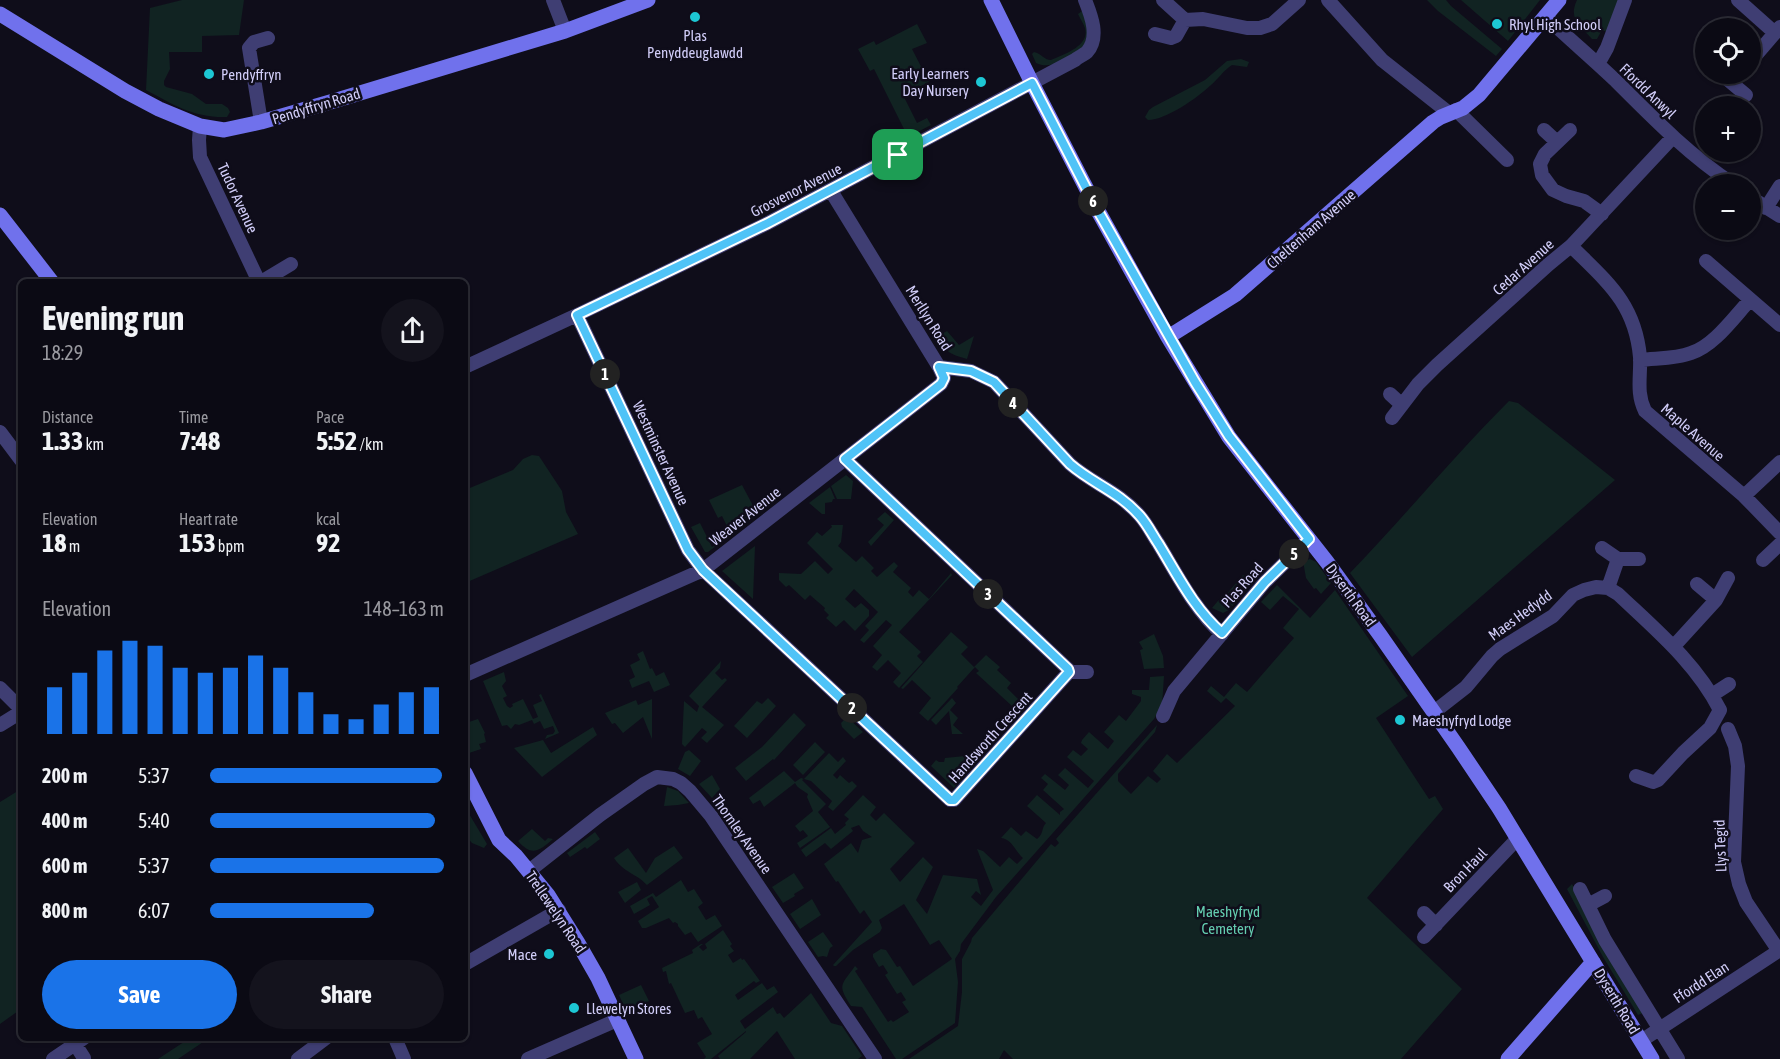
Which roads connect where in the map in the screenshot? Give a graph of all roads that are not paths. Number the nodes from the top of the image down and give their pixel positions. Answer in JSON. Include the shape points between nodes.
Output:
{"nodes":[{"id":1,"x":553,"y":0,"type":"edge"},
{"id":2,"x":648,"y":0,"type":"edge"},
{"id":3,"x":991,"y":0,"type":"edge"},
{"id":4,"x":1086,"y":0,"type":"edge"},
{"id":5,"x":1163,"y":0,"type":"edge"},
{"id":6,"x":1299,"y":0,"type":"edge"},
{"id":7,"x":1328,"y":0,"type":"edge"},
{"id":8,"x":1559,"y":0,"type":"edge"},
{"id":9,"x":1626,"y":0,"type":"edge"},
{"id":10,"x":1738,"y":0,"type":"edge"},
{"id":11,"x":0,"y":14,"type":"edge"},
{"id":12,"x":1545,"y":16,"type":"junction"},
{"id":13,"x":1185,"y":20,"type":"junction"},
{"id":14,"x":1778,"y":30,"type":"edge"},
{"id":15,"x":565,"y":31,"type":"junction"},
{"id":16,"x":1155,"y":34,"type":"dead end"},
{"id":17,"x":268,"y":38,"type":"dead end"},
{"id":18,"x":1761,"y":49,"type":"edge"},
{"id":19,"x":1598,"y":64,"type":"junction"},
{"id":20,"x":1032,"y":83,"type":"junction"},
{"id":21,"x":1740,"y":84,"type":"edge"},
{"id":22,"x":1746,"y":95,"type":"dead end"},
{"id":23,"x":1453,"y":112,"type":"junction"},
{"id":24,"x":261,"y":122,"type":"junction"},
{"id":25,"x":200,"y":126,"type":"junction"},
{"id":26,"x":1544,"y":130,"type":"dead end"},
{"id":27,"x":1570,"y":130,"type":"dead end"},
{"id":28,"x":1673,"y":137,"type":"junction"},
{"id":29,"x":1557,"y":142,"type":"junction"},
{"id":30,"x":1507,"y":160,"type":"dead end"},
{"id":31,"x":1719,"y":174,"type":"edge"},
{"id":32,"x":1780,"y":186,"type":"edge"},
{"id":33,"x":831,"y":191,"type":"junction"},
{"id":34,"x":1761,"y":204,"type":"edge"},
{"id":35,"x":1766,"y":207,"type":"junction"},
{"id":36,"x":1602,"y":214,"type":"junction"},
{"id":37,"x":0,"y":215,"type":"edge"},
{"id":38,"x":1780,"y":216,"type":"edge"},
{"id":39,"x":1571,"y":246,"type":"junction"},
{"id":40,"x":1706,"y":261,"type":"dead end"},
{"id":41,"x":291,"y":264,"type":"dead end"},
{"id":42,"x":1718,"y":271,"type":"junction"},
{"id":43,"x":50,"y":279,"type":"edge"},
{"id":44,"x":259,"y":279,"type":"edge"},
{"id":45,"x":265,"y":279,"type":"edge"},
{"id":46,"x":1707,"y":283,"type":"dead end"},
{"id":47,"x":1750,"y":300,"type":"junction"},
{"id":48,"x":577,"y":315,"type":"junction"},
{"id":49,"x":1780,"y":325,"type":"edge"},
{"id":50,"x":1168,"y":337,"type":"junction"},
{"id":51,"x":1640,"y":360,"type":"junction"},
{"id":52,"x":468,"y":366,"type":"edge"},
{"id":53,"x":939,"y":367,"type":"junction"},
{"id":54,"x":1390,"y":394,"type":"dead end"},
{"id":55,"x":1402,"y":405,"type":"junction"},
{"id":56,"x":1392,"y":418,"type":"dead end"},
{"id":57,"x":0,"y":432,"type":"edge"},
{"id":58,"x":18,"y":456,"type":"edge"},
{"id":59,"x":845,"y":459,"type":"junction"},
{"id":60,"x":1780,"y":462,"type":"edge"},
{"id":61,"x":1744,"y":496,"type":"junction"},
{"id":62,"x":1780,"y":533,"type":"edge"},
{"id":63,"x":1309,"y":539,"type":"junction"},
{"id":64,"x":1780,"y":544,"type":"edge"},
{"id":65,"x":1602,"y":548,"type":"dead end"},
{"id":66,"x":1618,"y":559,"type":"junction"},
{"id":67,"x":1639,"y":559,"type":"dead end"},
{"id":68,"x":1763,"y":560,"type":"dead end"},
{"id":69,"x":703,"y":570,"type":"junction"},
{"id":70,"x":1728,"y":578,"type":"dead end"},
{"id":71,"x":1697,"y":584,"type":"dead end"},
{"id":72,"x":1608,"y":588,"type":"junction"},
{"id":73,"x":1716,"y":600,"type":"junction"},
{"id":74,"x":1222,"y":633,"type":"junction"},
{"id":75,"x":1674,"y":646,"type":"junction"},
{"id":76,"x":1069,"y":672,"type":"junction"},
{"id":77,"x":1087,"y":672,"type":"dead end"},
{"id":78,"x":468,"y":674,"type":"edge"},
{"id":79,"x":1729,"y":684,"type":"dead end"},
{"id":80,"x":0,"y":688,"type":"edge"},
{"id":81,"x":1712,"y":695,"type":"junction"},
{"id":82,"x":18,"y":708,"type":"edge"},
{"id":83,"x":1434,"y":712,"type":"junction"},
{"id":84,"x":18,"y":713,"type":"edge"},
{"id":85,"x":1163,"y":716,"type":"dead end"},
{"id":86,"x":0,"y":725,"type":"edge"},
{"id":87,"x":1728,"y":729,"type":"dead end"},
{"id":88,"x":1738,"y":766,"type":"junction"},
{"id":89,"x":1753,"y":766,"type":"dead end"},
{"id":90,"x":1636,"y":776,"type":"dead end"},
{"id":91,"x":468,"y":779,"type":"edge"},
{"id":92,"x":1518,"y":838,"type":"junction"},
{"id":93,"x":529,"y":871,"type":"junction"},
{"id":94,"x":1580,"y":889,"type":"dead end"},
{"id":95,"x":1605,"y":896,"type":"dead end"},
{"id":96,"x":1588,"y":904,"type":"junction"},
{"id":97,"x":559,"y":910,"type":"junction"},
{"id":98,"x":1424,"y":914,"type":"dead end"},
{"id":99,"x":1436,"y":925,"type":"junction"},
{"id":100,"x":1424,"y":937,"type":"dead end"},
{"id":101,"x":1780,"y":951,"type":"edge"},
{"id":102,"x":468,"y":962,"type":"edge"},
{"id":103,"x":1593,"y":962,"type":"junction"},
{"id":104,"x":617,"y":1020,"type":"junction"},
{"id":105,"x":1660,"y":1029,"type":"junction"},
{"id":106,"x":79,"y":1041,"type":"edge"},
{"id":107,"x":322,"y":1041,"type":"edge"},
{"id":108,"x":396,"y":1041,"type":"edge"},
{"id":109,"x":1641,"y":1041,"type":"junction"},
{"id":110,"x":561,"y":1045,"type":"junction"},
{"id":111,"x":84,"y":1058,"type":"edge"},
{"id":112,"x":53,"y":1059,"type":"edge"},
{"id":113,"x":298,"y":1059,"type":"edge"},
{"id":114,"x":404,"y":1059,"type":"edge"},
{"id":115,"x":528,"y":1059,"type":"edge"},
{"id":116,"x":567,"y":1059,"type":"edge"},
{"id":117,"x":636,"y":1059,"type":"edge"},
{"id":118,"x":875,"y":1059,"type":"edge"},
{"id":119,"x":1508,"y":1059,"type":"edge"},
{"id":120,"x":1652,"y":1059,"type":"edge"},
{"id":121,"x":1678,"y":1059,"type":"edge"}],
"edges":[{"from":1,"to":15,"type":"street"},
{"from":2,"to":15,"type":"street","name":"Pendyffryn Road"},
{"from":3,"to":20,"type":"street","name":"Dyserth Road"},
{"from":4,"to":20,"type":"street","name":"Grosvenor Avenue","via":[[1094,38],[1087,51]]},
{"from":5,"to":13,"type":"street"},
{"from":6,"to":13,"type":"street","via":[[1272,24],[1260,28]]},
{"from":7,"to":23,"type":"street","via":[[1382,60]]},
{"from":8,"to":12,"type":"street","name":"Cheltenham Avenue"},
{"from":9,"to":19,"type":"street"},
{"from":10,"to":14,"type":"street"},
{"from":11,"to":25,"type":"street","name":"Pendyffryn Road","via":[[125,91]]},
{"from":12,"to":19,"type":"street","name":"Ffordd Anwyl"},
{"from":12,"to":23,"type":"street","name":"Cheltenham Avenue","via":[[1479,95]]},
{"from":13,"to":16,"type":"street","via":[[1176,36]]},
{"from":14,"to":18,"type":"street"},
{"from":15,"to":24,"type":"street","name":"Pendyffryn Road"},
{"from":17,"to":24,"type":"street","via":[[249,48]]},
{"from":19,"to":28,"type":"street","name":"Ffordd Anwyl"},
{"from":20,"to":33,"type":"street","name":"Grosvenor Avenue"},
{"from":20,"to":50,"type":"street","name":"Dyserth Road"},
{"from":21,"to":22,"type":"street"},
{"from":23,"to":30,"type":"street"},
{"from":23,"to":50,"type":"street","name":"Cheltenham Avenue","via":[[1433,122],[1235,295]]},
{"from":24,"to":25,"type":"street","name":"Pendyffryn Road","via":[[224,130]]},
{"from":25,"to":44,"type":"street","name":"Tudor Avenue","via":[[200,157]]},
{"from":26,"to":29,"type":"street"},
{"from":27,"to":29,"type":"street"},
{"from":28,"to":31,"type":"street","name":"Ffordd Anwyl"},
{"from":28,"to":36,"type":"street","name":"Cedar Avenue"},
{"from":29,"to":36,"type":"street","via":[[1542,159],[1540,170],[1544,180],[1552,190],[1584,201]]},
{"from":32,"to":35,"type":"street"},
{"from":33,"to":48,"type":"street","name":"Grosvenor Avenue"},
{"from":33,"to":53,"type":"street","name":"Merllyn Road"},
{"from":34,"to":35,"type":"street"},
{"from":35,"to":38,"type":"street"},
{"from":36,"to":39,"type":"street","name":"Cedar Avenue"},
{"from":37,"to":43,"type":"street"},
{"from":39,"to":51,"type":"street","name":"Maple Avenue","via":[[1626,307],[1638,338]]},
{"from":39,"to":55,"type":"street","name":"Cedar Avenue","via":[[1437,365]]},
{"from":40,"to":42,"type":"street"},
{"from":41,"to":45,"type":"street","name":"Tudor Avenue"},
{"from":42,"to":46,"type":"street"},
{"from":42,"to":47,"type":"street"},
{"from":47,"to":49,"type":"street"},
{"from":47,"to":51,"type":"street","via":[[1716,337],[1698,350]]},
{"from":48,"to":52,"type":"street","name":"Grosvenor Avenue"},
{"from":48,"to":69,"type":"street","name":"Westminster Avenue","via":[[688,550]]},
{"from":50,"to":63,"type":"street","name":"Dyserth Road","via":[[1229,436]]},
{"from":51,"to":61,"type":"street","name":"Maple Avenue","via":[[1639,396],[1645,411]]},
{"from":53,"to":59,"type":"street","name":"Weaver Avenue","via":[[944,378],[941,384]]},
{"from":53,"to":74,"type":"street","name":"Merllyn Road","via":[[971,371],[994,382],[1070,464],[1127,503],[1142,518],[1201,611]]},
{"from":54,"to":55,"type":"street"},
{"from":55,"to":56,"type":"street","name":"Cedar Avenue"},
{"from":57,"to":58,"type":"street"},
{"from":59,"to":69,"type":"street","name":"Weaver Avenue"},
{"from":59,"to":76,"type":"street"},
{"from":60,"to":61,"type":"street"},
{"from":61,"to":62,"type":"street","name":"Maple Avenue"},
{"from":63,"to":74,"type":"street","name":"Plas Road","via":[[1265,582]]},
{"from":63,"to":83,"type":"street","name":"Dyserth Road"},
{"from":64,"to":68,"type":"street"},
{"from":65,"to":66,"type":"street"},
{"from":66,"to":67,"type":"street"},
{"from":66,"to":72,"type":"street"},
{"from":69,"to":76,"type":"street","name":"Handsworth Crescent","via":[[950,800],[957,798]]},
{"from":69,"to":78,"type":"street","name":"Weaver Avenue"},
{"from":70,"to":73,"type":"street"},
{"from":71,"to":73,"type":"street"},
{"from":72,"to":75,"type":"street"},
{"from":72,"to":83,"type":"street","name":"Maes Hedydd","via":[[1596,587],[1573,595],[1553,616],[1500,649],[1466,687]]},
{"from":73,"to":75,"type":"street"},
{"from":74,"to":85,"type":"street","name":"Plas Road","via":[[1174,691]]},
{"from":75,"to":81,"type":"street"},
{"from":76,"to":77,"type":"street"},
{"from":79,"to":81,"type":"street"},
{"from":80,"to":82,"type":"street"},
{"from":81,"to":90,"type":"street","via":[[1720,710],[1710,728],[1658,780],[1653,783]]},
{"from":83,"to":92,"type":"street","name":"Dyserth Road"},
{"from":84,"to":86,"type":"street"},
{"from":87,"to":88,"type":"street","name":"Llys Tegid"},
{"from":88,"to":89,"type":"street"},
{"from":88,"to":101,"type":"street","name":"Llys Tegid","via":[[1734,862],[1746,902]]},
{"from":91,"to":93,"type":"street","name":"Trellewelyn Road","via":[[499,840]]},
{"from":92,"to":99,"type":"street","name":"Bron Haul"},
{"from":92,"to":103,"type":"street","name":"Dyserth Road"},
{"from":93,"to":97,"type":"street","name":"Trellewelyn Road"},
{"from":93,"to":118,"type":"street","name":"Thornley Avenue","via":[[651,780],[673,778],[690,790],[711,816]]},
{"from":94,"to":96,"type":"street"},
{"from":95,"to":96,"type":"street"},
{"from":96,"to":105,"type":"street","via":[[1605,940]]},
{"from":97,"to":102,"type":"street"},
{"from":97,"to":104,"type":"street","name":"Trellewelyn Road"},
{"from":98,"to":99,"type":"street"},
{"from":99,"to":100,"type":"street","name":"Bron Haul"},
{"from":101,"to":105,"type":"street","name":"Ffordd Elan"},
{"from":103,"to":109,"type":"street","name":"Dyserth Road"},
{"from":103,"to":119,"type":"street"},
{"from":104,"to":110,"type":"street"},
{"from":104,"to":117,"type":"street","name":"Trellewelyn Road"},
{"from":105,"to":109,"type":"street","name":"Ffordd Elan"},
{"from":105,"to":121,"type":"street"},
{"from":106,"to":111,"type":"street"},
{"from":106,"to":112,"type":"street"},
{"from":107,"to":113,"type":"street"},
{"from":108,"to":114,"type":"street"},
{"from":109,"to":120,"type":"street","name":"Dyserth Road"},
{"from":110,"to":115,"type":"street"},
{"from":110,"to":116,"type":"street"}]}
